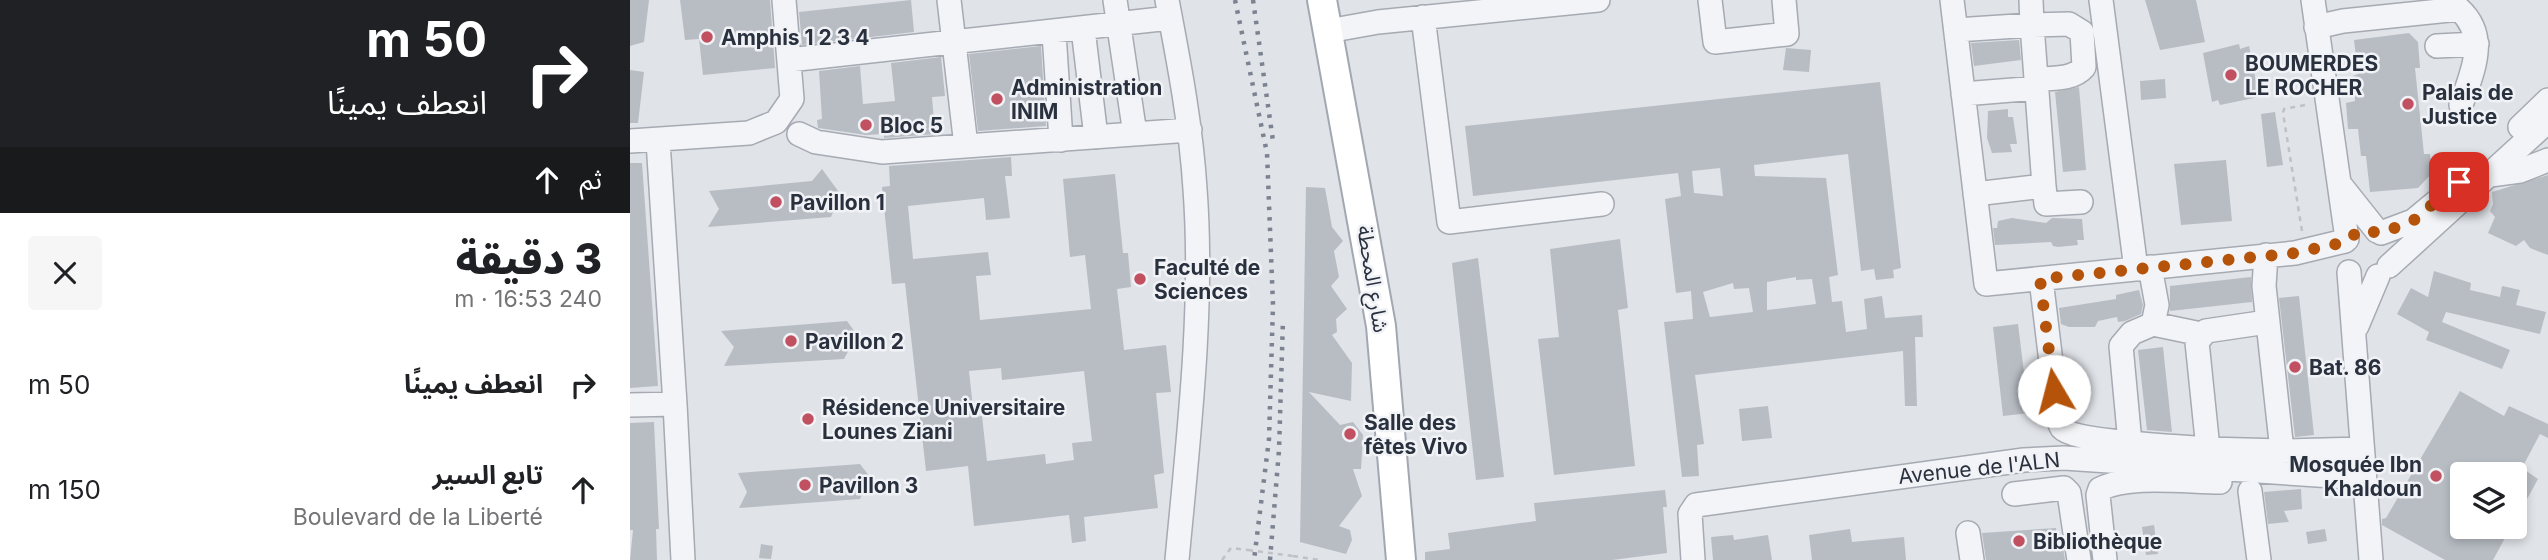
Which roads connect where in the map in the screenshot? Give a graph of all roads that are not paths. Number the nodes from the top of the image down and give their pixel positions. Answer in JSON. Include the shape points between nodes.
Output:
{"nodes":[{"id":1,"x":784,"y":0,"type":"edge"},
{"id":2,"x":949,"y":0,"type":"edge"},
{"id":3,"x":1115,"y":0,"type":"edge"},
{"id":4,"x":1322,"y":0,"type":"edge"},
{"id":5,"x":1598,"y":0,"type":"edge"},
{"id":6,"x":1710,"y":0,"type":"edge"},
{"id":7,"x":1784,"y":0,"type":"edge"},
{"id":8,"x":1952,"y":0,"type":"edge"},
{"id":9,"x":2031,"y":0,"type":"edge"},
{"id":10,"x":2101,"y":0,"type":"edge"},
{"id":11,"x":2313,"y":0,"type":"edge"},
{"id":12,"x":1168,"y":9,"type":"edge"},
{"id":13,"x":1423,"y":17,"type":"junction"},
{"id":14,"x":2032,"y":24,"type":"junction"},
{"id":15,"x":1121,"y":26,"type":"junction"},
{"id":16,"x":2316,"y":27,"type":"junction"},
{"id":17,"x":1083,"y":29,"type":"junction"},
{"id":18,"x":1956,"y":30,"type":"junction"},
{"id":19,"x":1328,"y":31,"type":"junction"},
{"id":20,"x":1054,"y":33,"type":"junction"},
{"id":21,"x":956,"y":44,"type":"junction"},
{"id":22,"x":2477,"y":44,"type":"junction"},
{"id":23,"x":2437,"y":46,"type":"dead end"},
{"id":24,"x":789,"y":60,"type":"junction"},
{"id":25,"x":2037,"y":83,"type":"junction"},
{"id":26,"x":2548,"y":89,"type":"edge"},
{"id":27,"x":1963,"y":94,"type":"junction"},
{"id":28,"x":2548,"y":100,"type":"edge"},
{"id":29,"x":2461,"y":105,"type":"dead end"},
{"id":30,"x":1190,"y":130,"type":"junction"},
{"id":31,"x":799,"y":134,"type":"dead end"},
{"id":32,"x":1135,"y":134,"type":"junction"},
{"id":33,"x":2533,"y":135,"type":"edge"},
{"id":34,"x":1096,"y":137,"type":"junction"},
{"id":35,"x":1061,"y":140,"type":"junction"},
{"id":36,"x":630,"y":141,"type":"edge"},
{"id":37,"x":658,"y":141,"type":"junction"},
{"id":38,"x":966,"y":146,"type":"junction"},
{"id":39,"x":2548,"y":159,"type":"edge"},
{"id":40,"x":2490,"y":175,"type":"junction"},
{"id":41,"x":2341,"y":184,"type":"junction"},
{"id":42,"x":2044,"y":186,"type":"junction"},
{"id":43,"x":1975,"y":194,"type":"junction"},
{"id":44,"x":2081,"y":202,"type":"dead end"},
{"id":45,"x":1602,"y":204,"type":"dead end"},
{"id":46,"x":2379,"y":232,"type":"junction"},
{"id":47,"x":2346,"y":254,"type":"junction"},
{"id":48,"x":2266,"y":255,"type":"junction"},
{"id":49,"x":2143,"y":268,"type":"junction"},
{"id":50,"x":2384,"y":271,"type":"junction"},
{"id":51,"x":2040,"y":279,"type":"junction"},
{"id":52,"x":2267,"y":322,"type":"junction"},
{"id":53,"x":2153,"y":324,"type":"junction"},
{"id":54,"x":2355,"y":328,"type":"junction"},
{"id":55,"x":2201,"y":334,"type":"junction"},
{"id":56,"x":675,"y":404,"type":"junction"},
{"id":57,"x":630,"y":405,"type":"edge"},
{"id":58,"x":2130,"y":443,"type":"junction"},
{"id":59,"x":2208,"y":449,"type":"junction"},
{"id":60,"x":2361,"y":449,"type":"junction"},
{"id":61,"x":2281,"y":451,"type":"junction"},
{"id":62,"x":2362,"y":478,"type":"junction"},
{"id":63,"x":2224,"y":482,"type":"dead end"},
{"id":64,"x":2250,"y":491,"type":"dead end"},
{"id":65,"x":2014,"y":495,"type":"dead end"},
{"id":66,"x":1968,"y":533,"type":"dead end"},
{"id":67,"x":683,"y":560,"type":"edge"},
{"id":68,"x":1177,"y":560,"type":"edge"},
{"id":69,"x":1401,"y":560,"type":"edge"},
{"id":70,"x":1693,"y":560,"type":"edge"},
{"id":71,"x":1972,"y":560,"type":"edge"},
{"id":72,"x":2079,"y":560,"type":"edge"},
{"id":73,"x":2105,"y":560,"type":"edge"},
{"id":74,"x":2259,"y":560,"type":"edge"},
{"id":75,"x":2371,"y":560,"type":"edge"}],
"edges":[{"from":1,"to":24,"type":"street"},
{"from":2,"to":21,"type":"street"},
{"from":3,"to":15,"type":"street"},
{"from":4,"to":19,"type":"main road","name":"شارع المحطة"},
{"from":5,"to":13,"type":"street"},
{"from":6,"to":7,"type":"street","via":[[1715,42],[1787,34]]},
{"from":8,"to":18,"type":"street"},
{"from":9,"to":14,"type":"street"},
{"from":10,"to":49,"type":"street"},
{"from":11,"to":16,"type":"street"},
{"from":12,"to":15,"type":"street"},
{"from":12,"to":30,"type":"street"},
{"from":13,"to":19,"type":"street"},
{"from":13,"to":45,"type":"street","via":[[1449,222]]},
{"from":14,"to":18,"type":"street"},
{"from":14,"to":25,"type":"street"},
{"from":14,"to":25,"type":"street","via":[[2069,24],[2082,32],[2084,66],[2080,72]]},
{"from":15,"to":17,"type":"street"},
{"from":15,"to":32,"type":"street"},
{"from":16,"to":22,"type":"street","via":[[2459,9],[2470,19]]},
{"from":16,"to":41,"type":"street"},
{"from":17,"to":20,"type":"street"},
{"from":17,"to":34,"type":"street"},
{"from":18,"to":27,"type":"street"},
{"from":19,"to":69,"type":"main road","name":"شارع المحطة","via":[[1381,326]]},
{"from":20,"to":21,"type":"street"},
{"from":20,"to":35,"type":"street"},
{"from":21,"to":24,"type":"street"},
{"from":21,"to":38,"type":"street"},
{"from":22,"to":23,"type":"street"},
{"from":22,"to":29,"type":"street","via":[[2477,59]]},
{"from":24,"to":37,"type":"street","via":[[792,100],[765,129]]},
{"from":25,"to":27,"type":"street"},
{"from":25,"to":42,"type":"street"},
{"from":26,"to":33,"type":"street"},
{"from":27,"to":43,"type":"street"},
{"from":28,"to":33,"type":"street"},
{"from":30,"to":32,"type":"street"},
{"from":30,"to":68,"type":"street","via":[[1198,289]]},
{"from":31,"to":38,"type":"street","via":[[816,142],[882,152]]},
{"from":32,"to":34,"type":"street"},
{"from":33,"to":39,"type":"street"},
{"from":33,"to":40,"type":"street"},
{"from":33,"to":46,"type":"street","via":[[2424,214]]},
{"from":34,"to":35,"type":"street"},
{"from":35,"to":38,"type":"street"},
{"from":36,"to":37,"type":"street"},
{"from":37,"to":56,"type":"street"},
{"from":39,"to":40,"type":"street","via":[[2520,171]]},
{"from":40,"to":50,"type":"street"},
{"from":41,"to":46,"type":"street"},
{"from":41,"to":47,"type":"street"},
{"from":42,"to":43,"type":"street"},
{"from":42,"to":44,"type":"street","via":[[2046,204]]},
{"from":43,"to":51,"type":"street","via":[[1986,284]]},
{"from":46,"to":47,"type":"street","via":[[2360,230]]},
{"from":46,"to":50,"type":"street","via":[[2392,248]]},
{"from":47,"to":48,"type":"street"},
{"from":47,"to":50,"type":"street","via":[[2358,278]]},
{"from":47,"to":54,"type":"street"},
{"from":48,"to":49,"type":"street"},
{"from":48,"to":52,"type":"street"},
{"from":49,"to":51,"type":"street"},
{"from":49,"to":53,"type":"street","via":[[2157,305]]},
{"from":50,"to":54,"type":"street"},
{"from":51,"to":58,"type":"street","via":[[2062,427],[2070,433]]},
{"from":52,"to":55,"type":"street"},
{"from":52,"to":61,"type":"street"},
{"from":53,"to":55,"type":"street"},
{"from":53,"to":58,"type":"street","via":[[2132,333],[2121,346]]},
{"from":54,"to":60,"type":"street"},
{"from":55,"to":59,"type":"street","via":[[2197,342]]},
{"from":56,"to":57,"type":"street"},
{"from":56,"to":67,"type":"street"},
{"from":58,"to":59,"type":"street"},
{"from":59,"to":61,"type":"street"},
{"from":60,"to":61,"type":"street"},
{"from":60,"to":62,"type":"street"},
{"from":62,"to":70,"type":"street","name":"Avenue de l'ALN","via":[[2119,461],[2024,460],[1696,505],[1690,514]]},
{"from":62,"to":75,"type":"street"},
{"from":63,"to":73,"type":"street","via":[[2136,481],[2100,489]]},
{"from":64,"to":74,"type":"street"},
{"from":65,"to":72,"type":"street","via":[[2064,488],[2069,493]]},
{"from":66,"to":71,"type":"street"}]}
